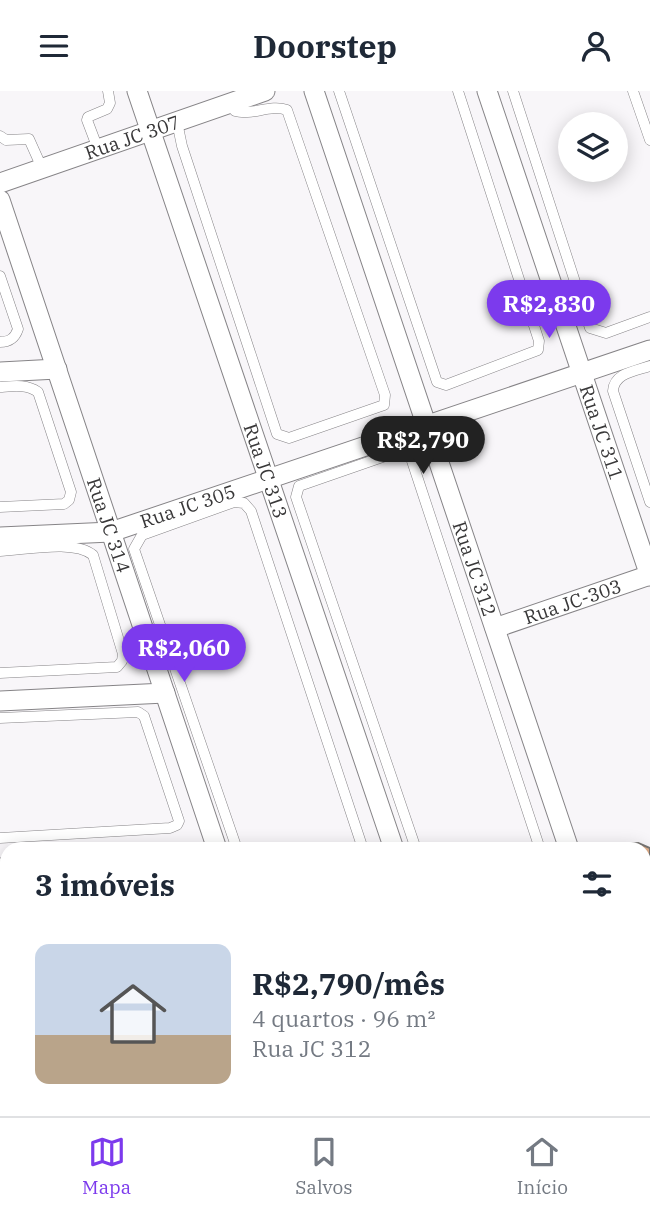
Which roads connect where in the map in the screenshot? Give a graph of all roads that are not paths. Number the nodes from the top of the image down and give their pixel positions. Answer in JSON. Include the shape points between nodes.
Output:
{"nodes":[{"id":1,"x":108,"y":91,"type":"edge"},
{"id":2,"x":137,"y":91,"type":"edge"},
{"id":3,"x":265,"y":91,"type":"edge"},
{"id":4,"x":314,"y":91,"type":"edge"},
{"id":5,"x":339,"y":91,"type":"edge"},
{"id":6,"x":458,"y":91,"type":"edge"},
{"id":7,"x":487,"y":91,"type":"edge"},
{"id":8,"x":513,"y":91,"type":"edge"},
{"id":9,"x":633,"y":91,"type":"edge"},
{"id":10,"x":229,"y":103,"type":"junction"},
{"id":11,"x":177,"y":121,"type":"junction"},
{"id":12,"x":151,"y":131,"type":"junction"},
{"id":13,"x":0,"y":136,"type":"edge"},
{"id":14,"x":650,"y":140,"type":"edge"},
{"id":15,"x":97,"y":149,"type":"junction"},
{"id":16,"x":42,"y":168,"type":"junction"},
{"id":17,"x":0,"y":183,"type":"edge"},
{"id":18,"x":0,"y":200,"type":"edge"},
{"id":19,"x":0,"y":276,"type":"edge"},
{"id":20,"x":650,"y":317,"type":"edge"},
{"id":21,"x":0,"y":342,"type":"edge"},
{"id":22,"x":650,"y":351,"type":"edge"},
{"id":23,"x":650,"y":366,"type":"edge"},
{"id":24,"x":57,"y":369,"type":"junction"},
{"id":25,"x":0,"y":372,"type":"edge"},
{"id":26,"x":582,"y":373,"type":"junction"},
{"id":27,"x":0,"y":387,"type":"edge"},
{"id":28,"x":427,"y":425,"type":"junction"},
{"id":29,"x":268,"y":479,"type":"junction"},
{"id":30,"x":650,"y":502,"type":"edge"},
{"id":31,"x":0,"y":507,"type":"edge"},
{"id":32,"x":111,"y":532,"type":"junction"},
{"id":33,"x":0,"y":537,"type":"edge"},
{"id":34,"x":0,"y":551,"type":"edge"},
{"id":35,"x":650,"y":575,"type":"edge"},
{"id":36,"x":495,"y":628,"type":"junction"},
{"id":37,"x":0,"y":673,"type":"edge"},
{"id":38,"x":165,"y":692,"type":"junction"},
{"id":39,"x":0,"y":701,"type":"edge"},
{"id":40,"x":0,"y":718,"type":"edge"},
{"id":41,"x":0,"y":838,"type":"edge"},
{"id":42,"x":216,"y":842,"type":"edge"},
{"id":43,"x":235,"y":842,"type":"edge"},
{"id":44,"x":361,"y":842,"type":"edge"},
{"id":45,"x":392,"y":842,"type":"edge"},
{"id":46,"x":414,"y":842,"type":"edge"},
{"id":47,"x":538,"y":842,"type":"edge"},
{"id":48,"x":567,"y":842,"type":"edge"}],
"edges":[{"from":1,"to":15,"type":"lane","via":[[107,109],[87,120]]},
{"from":2,"to":12,"type":"street","name":"Rua JC 313"},
{"from":3,"to":10,"type":"street","name":"Rua JC 307"},
{"from":4,"to":28,"type":"street","name":"Rua JC 312"},
{"from":5,"to":6,"type":"lane","via":[[437,382],[446,384],[538,350],[539,341]]},
{"from":7,"to":26,"type":"street","name":"Rua JC 311"},
{"from":8,"to":20,"type":"lane","via":[[590,328],[606,333]]},
{"from":9,"to":14,"type":"lane"},
{"from":10,"to":11,"type":"street","name":"Rua JC 307"},
{"from":10,"to":11,"type":"lane","via":[[241,113],[278,107],[288,110],[385,395],[384,405],[289,438],[277,434]]},
{"from":11,"to":12,"type":"street","name":"Rua JC 307"},
{"from":12,"to":15,"type":"street","name":"Rua JC 307"},
{"from":12,"to":29,"type":"street","name":"Rua JC 313"},
{"from":13,"to":16,"type":"lane","via":[[29,139]]},
{"from":15,"to":16,"type":"street","name":"Rua JC 307"},
{"from":16,"to":17,"type":"street","name":"Rua JC 307"},
{"from":18,"to":24,"type":"street","name":"Rua JC 314"},
{"from":19,"to":21,"type":"lane","via":[[18,329],[16,336]]},
{"from":22,"to":26,"type":"street","name":"Rua JC 305"},
{"from":23,"to":30,"type":"lane","via":[[613,382]]},
{"from":24,"to":25,"type":"street"},
{"from":24,"to":32,"type":"street","name":"Rua JC 314"},
{"from":26,"to":28,"type":"street","name":"Rua JC 305"},
{"from":26,"to":35,"type":"street","name":"Rua JC 311"},
{"from":27,"to":31,"type":"lane","via":[[31,387],[38,392],[71,492],[64,504]]},
{"from":28,"to":29,"type":"street","name":"Rua JC 305"},
{"from":28,"to":36,"type":"street","name":"Rua JC 312"},
{"from":29,"to":32,"type":"street","name":"Rua JC 305"},
{"from":29,"to":45,"type":"street","name":"Rua JC 313"},
{"from":32,"to":33,"type":"street","name":"Rua JC 305"},
{"from":32,"to":38,"type":"street","name":"Rua JC 314"},
{"from":34,"to":37,"type":"lane","via":[[86,549],[93,555],[123,654],[117,667]]},
{"from":35,"to":36,"type":"street","name":"Rua JC-303"},
{"from":36,"to":48,"type":"street","name":"Rua JC 312"},
{"from":38,"to":39,"type":"street"},
{"from":38,"to":42,"type":"street","name":"Rua JC 314"},
{"from":40,"to":41,"type":"lane","via":[[138,712],[144,716],[179,821],[170,828]]},
{"from":43,"to":44,"type":"lane","via":[[134,549],[142,535],[234,502],[244,503],[251,511]]},
{"from":46,"to":47,"type":"lane","via":[[296,497],[299,486],[394,453],[411,458]]}]}
